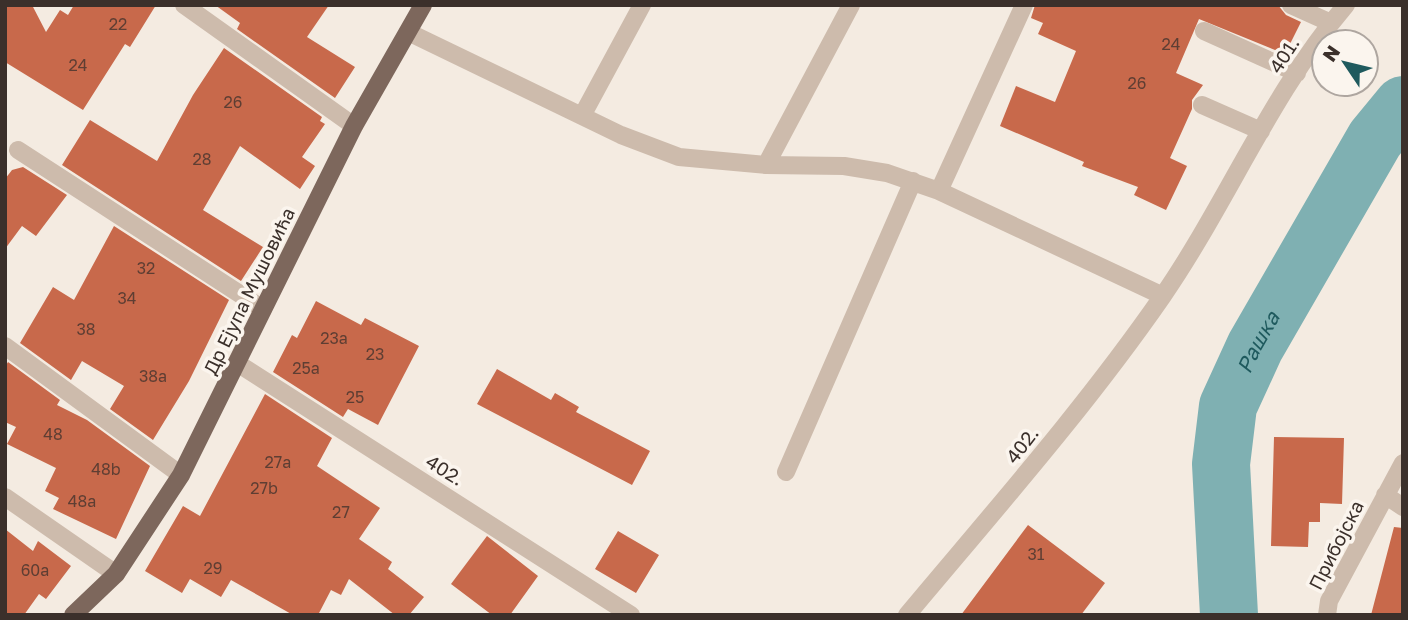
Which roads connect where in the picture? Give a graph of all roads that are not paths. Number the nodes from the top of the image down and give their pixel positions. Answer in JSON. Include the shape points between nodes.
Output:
{"nodes":[{"id":1,"x":184,"y":5,"type":"edge"},
{"id":2,"x":423,"y":5,"type":"edge"},
{"id":3,"x":642,"y":5,"type":"edge"},
{"id":4,"x":851,"y":5,"type":"edge"},
{"id":5,"x":1024,"y":5,"type":"edge"},
{"id":6,"x":1291,"y":5,"type":"edge"},
{"id":7,"x":1346,"y":5,"type":"edge"},
{"id":8,"x":1331,"y":23,"type":"junction"},
{"id":9,"x":1204,"y":31,"type":"dead end"},
{"id":10,"x":408,"y":32,"type":"junction"},
{"id":11,"x":1297,"y":72,"type":"junction"},
{"id":12,"x":1202,"y":105,"type":"dead end"},
{"id":13,"x":582,"y":116,"type":"junction"},
{"id":14,"x":354,"y":126,"type":"junction"},
{"id":15,"x":1261,"y":131,"type":"junction"},
{"id":16,"x":18,"y":150,"type":"dead end"},
{"id":17,"x":766,"y":165,"type":"junction"},
{"id":18,"x":913,"y":181,"type":"junction"},
{"id":19,"x":939,"y":191,"type":"junction"},
{"id":20,"x":1163,"y":296,"type":"junction"},
{"id":21,"x":263,"y":309,"type":"junction"},
{"id":22,"x":5,"y":346,"type":"edge"},
{"id":23,"x":237,"y":363,"type":"junction"},
{"id":24,"x":1403,"y":463,"type":"edge"},
{"id":25,"x":786,"y":472,"type":"dead end"},
{"id":26,"x":181,"y":475,"type":"junction"},
{"id":27,"x":1385,"y":495,"type":"junction"},
{"id":28,"x":5,"y":497,"type":"edge"},
{"id":29,"x":1403,"y":507,"type":"edge"},
{"id":30,"x":116,"y":574,"type":"junction"},
{"id":31,"x":73,"y":615,"type":"edge"},
{"id":32,"x":631,"y":615,"type":"edge"},
{"id":33,"x":906,"y":615,"type":"edge"},
{"id":34,"x":1327,"y":615,"type":"edge"}],
"edges":[{"from":1,"to":14,"type":"street"},
{"from":2,"to":10,"type":"main road","name":"Др Ејупа Мушовића"},
{"from":3,"to":13,"type":"street"},
{"from":4,"to":17,"type":"street"},
{"from":5,"to":19,"type":"street"},
{"from":6,"to":8,"type":"street"},
{"from":7,"to":8,"type":"street","name":"401."},
{"from":8,"to":11,"type":"street","name":"401."},
{"from":9,"to":11,"type":"street"},
{"from":10,"to":13,"type":"street"},
{"from":10,"to":14,"type":"main road","name":"Др Ејупа Мушовића"},
{"from":11,"to":15,"type":"street","name":"401."},
{"from":12,"to":15,"type":"street"},
{"from":13,"to":17,"type":"street","via":[[678,157]]},
{"from":14,"to":21,"type":"main road","name":"Др Ејупа Мушовића"},
{"from":15,"to":20,"type":"street","name":"402."},
{"from":16,"to":21,"type":"street"},
{"from":17,"to":18,"type":"street","via":[[844,166]]},
{"from":18,"to":19,"type":"street"},
{"from":18,"to":25,"type":"street"},
{"from":19,"to":20,"type":"street"},
{"from":20,"to":33,"type":"street","name":"402.","via":[[1034,464]]},
{"from":21,"to":23,"type":"main road","name":"Др Ејупа Мушовића"},
{"from":22,"to":26,"type":"street"},
{"from":23,"to":26,"type":"main road","name":"Др Ејупа Мушовића"},
{"from":23,"to":32,"type":"street","name":"402."},
{"from":24,"to":27,"type":"street","name":"Прибојска"},
{"from":26,"to":30,"type":"main road","name":"Др Ејупа Мушовића"},
{"from":27,"to":29,"type":"street","name":"Прибојска"},
{"from":27,"to":34,"type":"street","name":"Прибојска","via":[[1329,601]]},
{"from":28,"to":30,"type":"street"},
{"from":30,"to":31,"type":"main road","name":"Др Ејупа Мушовића"}]}
